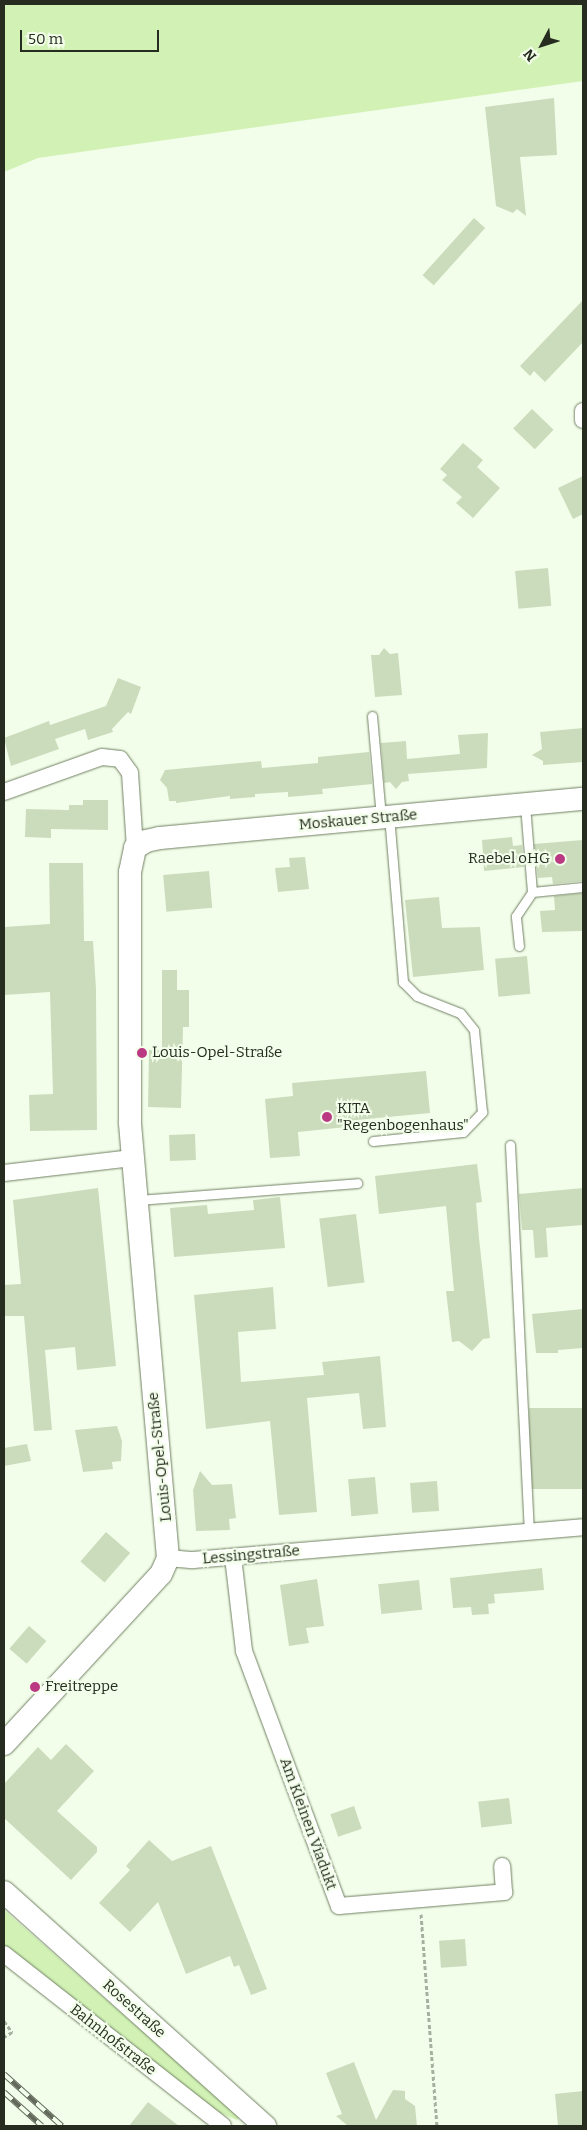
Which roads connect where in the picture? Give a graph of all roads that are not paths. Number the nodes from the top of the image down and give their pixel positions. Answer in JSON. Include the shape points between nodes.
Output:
{"nodes":[{"id":1,"x":583,"y":412,"type":"edge"},
{"id":2,"x":583,"y":420,"type":"edge"},
{"id":3,"x":372,"y":716,"type":"dead end"},
{"id":4,"x":4,"y":792,"type":"edge"},
{"id":5,"x":583,"y":799,"type":"edge"},
{"id":6,"x":525,"y":804,"type":"junction"},
{"id":7,"x":385,"y":817,"type":"junction"},
{"id":8,"x":135,"y":848,"type":"junction"},
{"id":9,"x":583,"y":887,"type":"edge"},
{"id":10,"x":532,"y":892,"type":"junction"},
{"id":11,"x":519,"y":946,"type":"dead end"},
{"id":12,"x":373,"y":1141,"type":"dead end"},
{"id":13,"x":510,"y":1145,"type":"dead end"},
{"id":14,"x":132,"y":1158,"type":"junction"},
{"id":15,"x":4,"y":1173,"type":"edge"},
{"id":16,"x":357,"y":1183,"type":"dead end"},
{"id":17,"x":135,"y":1200,"type":"junction"},
{"id":18,"x":583,"y":1528,"type":"edge"},
{"id":19,"x":529,"y":1533,"type":"junction"},
{"id":20,"x":233,"y":1557,"type":"junction"},
{"id":21,"x":168,"y":1558,"type":"junction"},
{"id":22,"x":4,"y":1744,"type":"edge"},
{"id":23,"x":502,"y":1866,"type":"dead end"},
{"id":24,"x":4,"y":1892,"type":"edge"},
{"id":25,"x":4,"y":1954,"type":"edge"},
{"id":26,"x":223,"y":2126,"type":"edge"},
{"id":27,"x":265,"y":2126,"type":"edge"}],
"edges":[{"from":1,"to":2,"type":"street"},
{"from":3,"to":7,"type":"lane"},
{"from":4,"to":8,"type":"street","via":[[102,757],[120,759],[130,773]]},
{"from":5,"to":6,"type":"main road","name":"Moskauer Straße"},
{"from":6,"to":7,"type":"main road","name":"Moskauer Straße"},
{"from":6,"to":10,"type":"lane"},
{"from":7,"to":8,"type":"main road","name":"Moskauer Straße","via":[[160,838]]},
{"from":7,"to":12,"type":"lane","via":[[403,982],[417,996],[460,1013],[474,1030],[482,1112],[463,1132]]},
{"from":8,"to":14,"type":"main road","name":"Louis-Opel-Straße","via":[[130,902]]},
{"from":9,"to":10,"type":"lane"},
{"from":10,"to":11,"type":"lane","via":[[516,916]]},
{"from":13,"to":19,"type":"lane"},
{"from":14,"to":15,"type":"street"},
{"from":14,"to":17,"type":"main road","name":"Louis-Opel-Straße"},
{"from":16,"to":17,"type":"lane"},
{"from":17,"to":21,"type":"main road","name":"Louis-Opel-Straße"},
{"from":18,"to":19,"type":"street","name":"Lessingstraße"},
{"from":19,"to":20,"type":"street","name":"Lessingstraße"},
{"from":20,"to":21,"type":"street","name":"Lessingstraße"},
{"from":20,"to":23,"type":"street","name":"Am Kleinen Viadukt","via":[[244,1651],[339,1906],[504,1892]]},
{"from":21,"to":22,"type":"main road","via":[[161,1574]]},
{"from":24,"to":27,"type":"main road","name":"Rosestraße"},
{"from":25,"to":26,"type":"street","name":"Bahnhofstraße"}]}
